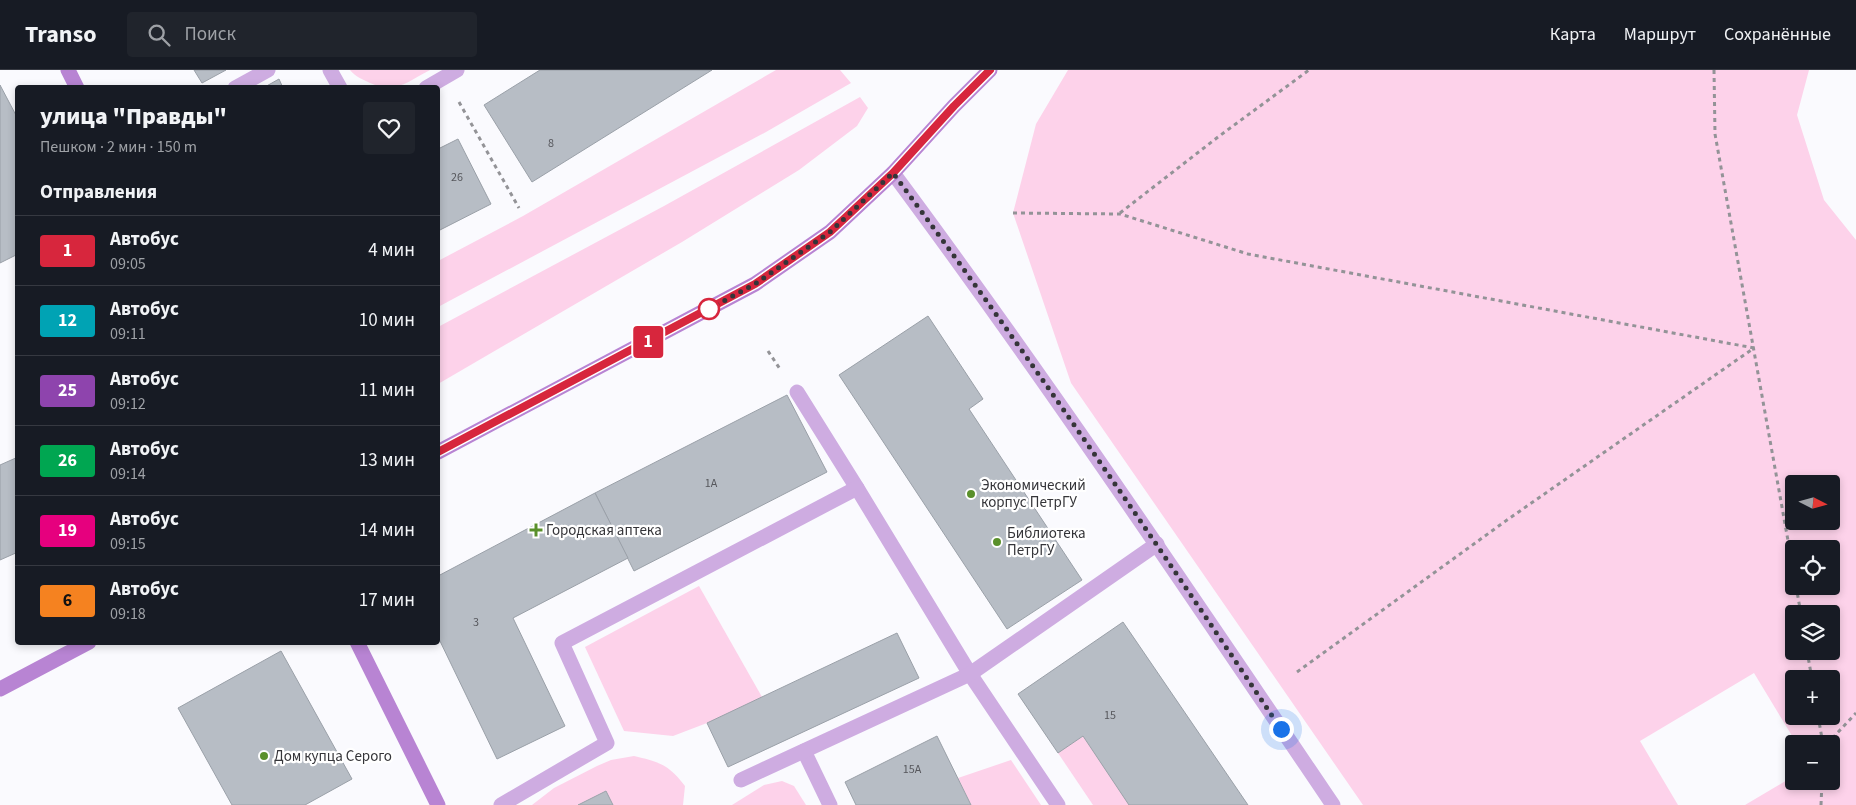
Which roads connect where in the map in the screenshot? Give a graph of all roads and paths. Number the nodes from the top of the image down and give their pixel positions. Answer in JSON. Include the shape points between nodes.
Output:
{"nodes":[{"id":1,"x":68,"y":70,"type":"edge"},
{"id":2,"x":268,"y":70,"type":"edge"},
{"id":3,"x":330,"y":70,"type":"edge"},
{"id":4,"x":990,"y":70,"type":"edge"},
{"id":5,"x":1309,"y":70,"type":"edge"},
{"id":6,"x":1714,"y":70,"type":"edge"},
{"id":7,"x":451,"y":74,"type":"edge"},
{"id":8,"x":76,"y":85,"type":"edge"},
{"id":9,"x":240,"y":85,"type":"edge"},
{"id":10,"x":338,"y":85,"type":"edge"},
{"id":11,"x":431,"y":85,"type":"edge"},
{"id":12,"x":893,"y":173,"type":"junction"},
{"id":13,"x":519,"y":208,"type":"dead end"},
{"id":14,"x":1013,"y":213,"type":"dead end"},
{"id":15,"x":1120,"y":214,"type":"junction"},
{"id":16,"x":1754,"y":348,"type":"junction"},
{"id":17,"x":797,"y":392,"type":"dead end"},
{"id":18,"x":440,"y":451,"type":"edge"},
{"id":19,"x":857,"y":488,"type":"junction"},
{"id":20,"x":1788,"y":540,"type":"edge"},
{"id":21,"x":1157,"y":544,"type":"junction"},
{"id":22,"x":83,"y":645,"type":"edge"},
{"id":23,"x":358,"y":645,"type":"edge"},
{"id":24,"x":1297,"y":672,"type":"dead end"},
{"id":25,"x":970,"y":674,"type":"junction"},
{"id":26,"x":0,"y":689,"type":"edge"},
{"id":27,"x":1856,"y":713,"type":"edge"},
{"id":28,"x":1834,"y":735,"type":"edge"},
{"id":29,"x":804,"y":751,"type":"junction"},
{"id":30,"x":741,"y":780,"type":"dead end"},
{"id":31,"x":1822,"y":790,"type":"edge"},
{"id":32,"x":438,"y":805,"type":"edge"},
{"id":33,"x":501,"y":805,"type":"edge"},
{"id":34,"x":830,"y":805,"type":"edge"},
{"id":35,"x":1058,"y":805,"type":"edge"},
{"id":36,"x":1332,"y":805,"type":"edge"},
{"id":37,"x":1821,"y":805,"type":"edge"}],
"edges":[{"from":1,"to":8,"type":"main road"},
{"from":2,"to":9,"type":"street"},
{"from":3,"to":10,"type":"street"},
{"from":4,"to":12,"type":"main road"},
{"from":5,"to":15,"type":"path"},
{"from":6,"to":16,"type":"path","via":[[1715,134]]},
{"from":7,"to":11,"type":"street"},
{"from":7,"to":13,"type":"path"},
{"from":12,"to":18,"type":"main road","via":[[830,232],[755,284]]},
{"from":12,"to":21,"type":"street"},
{"from":14,"to":15,"type":"path"},
{"from":15,"to":16,"type":"path","via":[[1248,254]]},
{"from":16,"to":20,"type":"path"},
{"from":16,"to":24,"type":"path","via":[[1507,520]]},
{"from":17,"to":19,"type":"street"},
{"from":19,"to":25,"type":"street"},
{"from":19,"to":33,"type":"street","via":[[562,643],[607,743]]},
{"from":21,"to":25,"type":"street"},
{"from":21,"to":36,"type":"street"},
{"from":22,"to":26,"type":"main road"},
{"from":23,"to":32,"type":"main road"},
{"from":25,"to":29,"type":"street"},
{"from":25,"to":35,"type":"street"},
{"from":27,"to":28,"type":"path"},
{"from":29,"to":30,"type":"street"},
{"from":29,"to":34,"type":"street"},
{"from":31,"to":37,"type":"path"}]}
